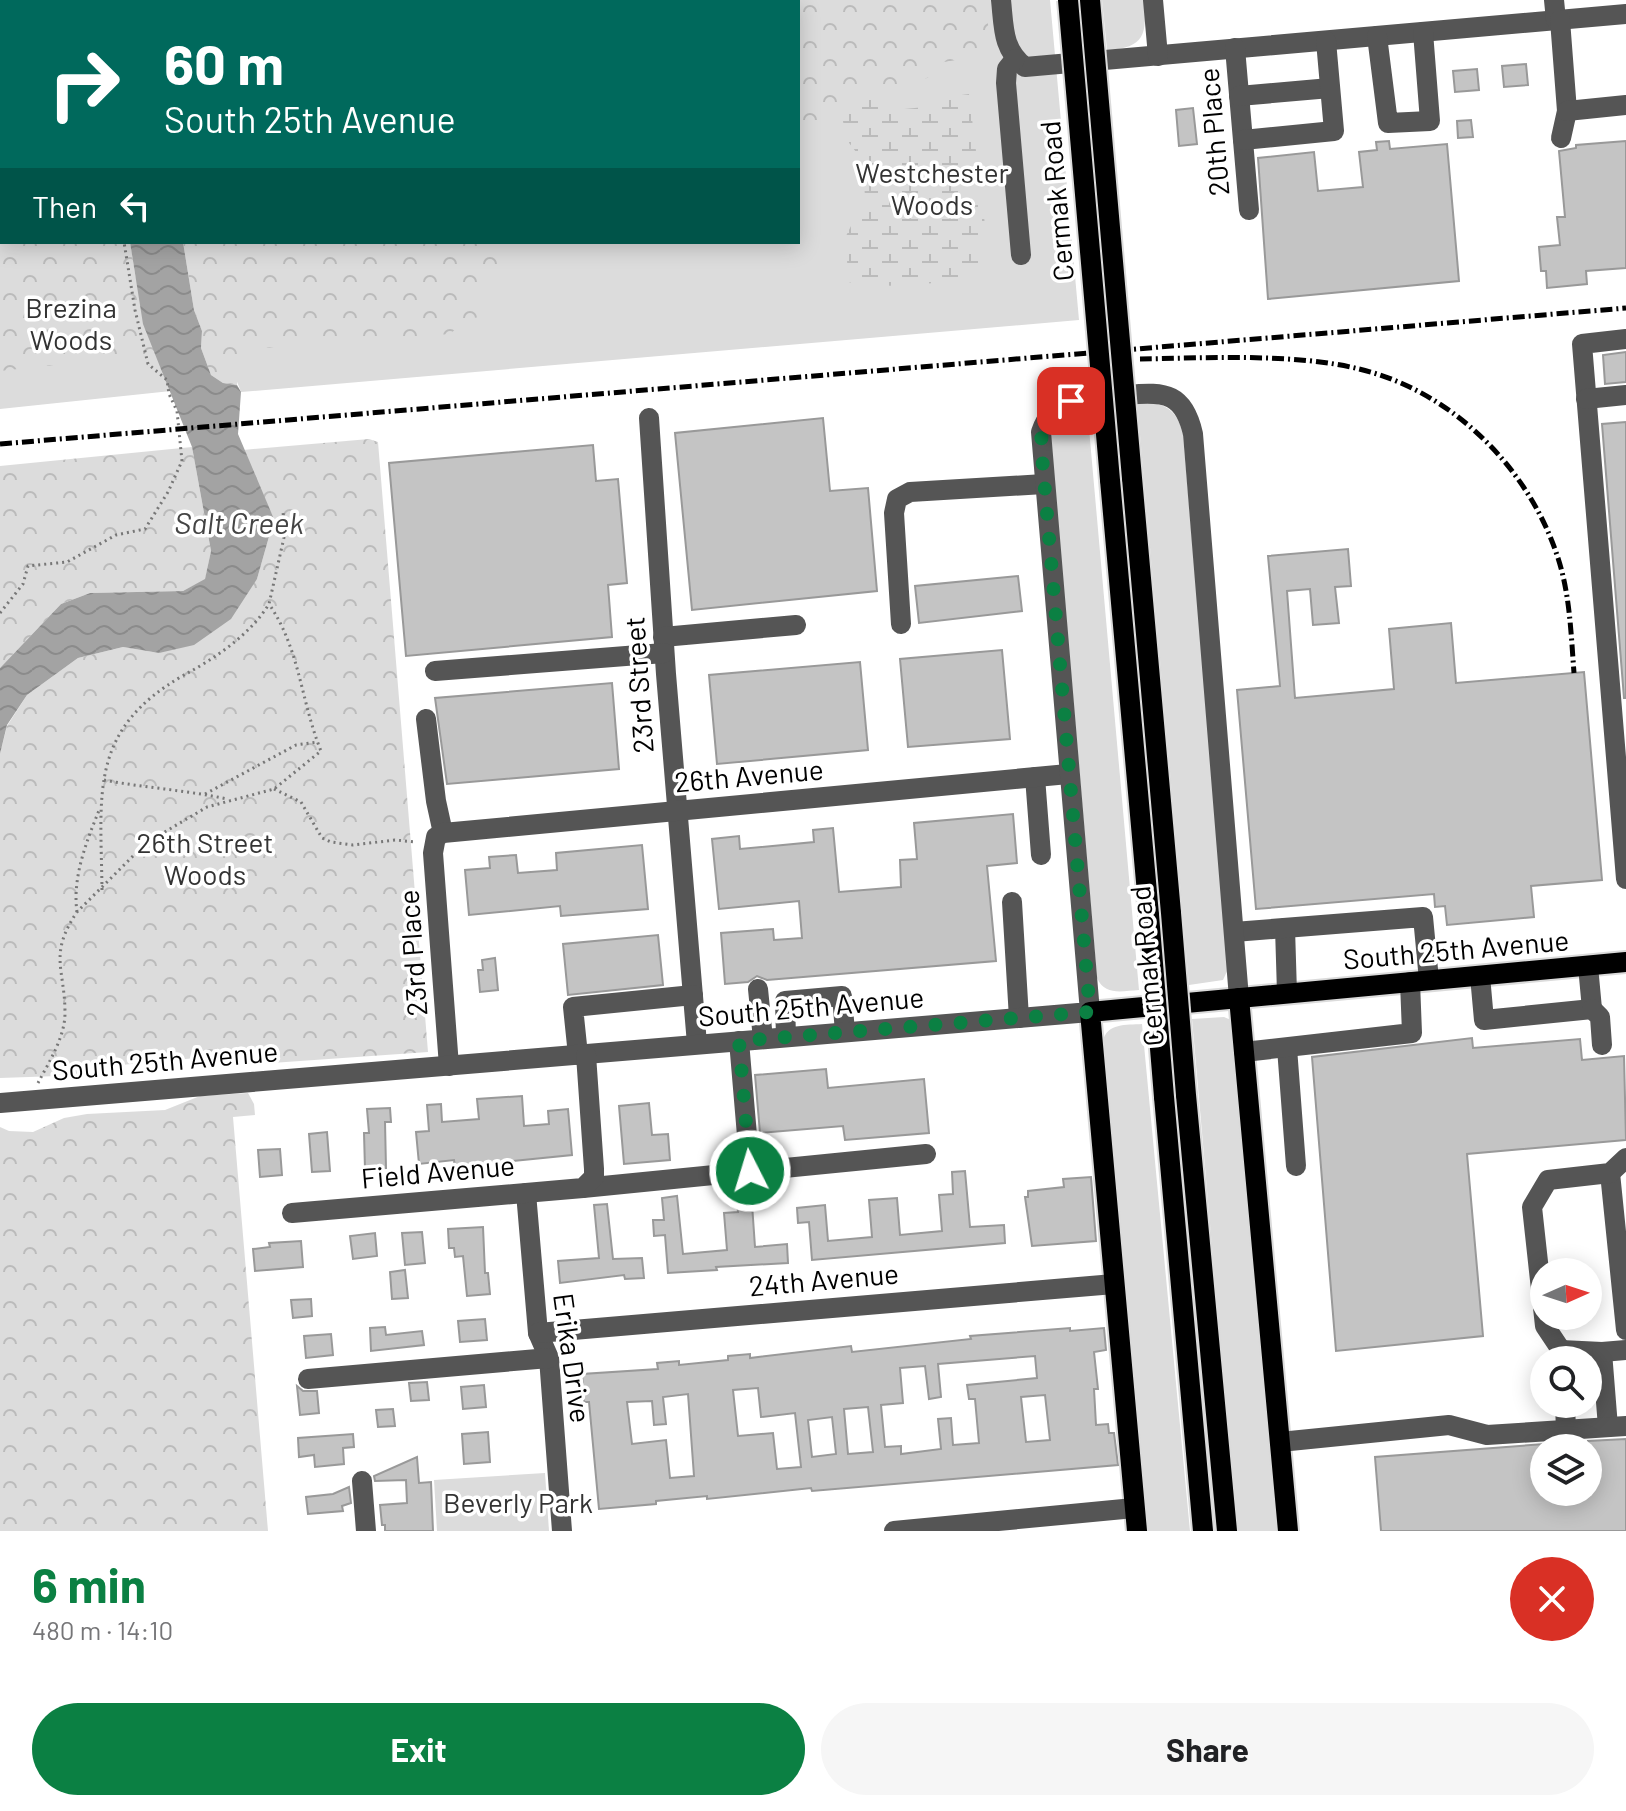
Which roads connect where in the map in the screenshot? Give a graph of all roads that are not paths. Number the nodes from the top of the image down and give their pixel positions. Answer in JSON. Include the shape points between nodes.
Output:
{"nodes":[{"id":1,"x":1001,"y":0,"type":"edge"},
{"id":2,"x":1068,"y":0,"type":"edge"},
{"id":3,"x":1090,"y":0,"type":"edge"},
{"id":4,"x":1153,"y":0,"type":"edge"},
{"id":5,"x":1557,"y":13,"type":"edge"},
{"id":6,"x":1626,"y":14,"type":"edge"},
{"id":7,"x":1423,"y":32,"type":"junction"},
{"id":8,"x":1377,"y":36,"type":"junction"},
{"id":9,"x":1326,"y":41,"type":"junction"},
{"id":10,"x":1235,"y":48,"type":"junction"},
{"id":11,"x":1158,"y":56,"type":"junction"},
{"id":12,"x":1020,"y":63,"type":"junction"},
{"id":13,"x":1330,"y":88,"type":"junction"},
{"id":14,"x":1239,"y":96,"type":"junction"},
{"id":15,"x":1626,"y":105,"type":"edge"},
{"id":16,"x":1567,"y":111,"type":"junction"},
{"id":17,"x":1561,"y":138,"type":"dead end"},
{"id":18,"x":1243,"y":140,"type":"junction"},
{"id":19,"x":1249,"y":210,"type":"dead end"},
{"id":20,"x":1021,"y":255,"type":"dead end"},
{"id":21,"x":1626,"y":339,"type":"edge"},
{"id":22,"x":1626,"y":395,"type":"edge"},
{"id":23,"x":1586,"y":399,"type":"junction"},
{"id":24,"x":649,"y":418,"type":"dead end"},
{"id":25,"x":1044,"y":484,"type":"junction"},
{"id":26,"x":901,"y":624,"type":"dead end"},
{"id":27,"x":796,"y":625,"type":"dead end"},
{"id":28,"x":664,"y":645,"type":"junction"},
{"id":29,"x":435,"y":671,"type":"dead end"},
{"id":30,"x":1619,"y":711,"type":"edge"},
{"id":31,"x":426,"y":719,"type":"dead end"},
{"id":32,"x":1621,"y":756,"type":"edge"},
{"id":33,"x":1068,"y":774,"type":"junction"},
{"id":34,"x":1035,"y":777,"type":"junction"},
{"id":35,"x":1623,"y":804,"type":"edge"},
{"id":36,"x":677,"y":811,"type":"junction"},
{"id":37,"x":438,"y":838,"type":"junction"},
{"id":38,"x":1625,"y":850,"type":"edge"},
{"id":39,"x":1041,"y":855,"type":"dead end"},
{"id":40,"x":1626,"y":879,"type":"edge"},
{"id":41,"x":1012,"y":902,"type":"dead end"},
{"id":42,"x":1285,"y":928,"type":"junction"},
{"id":43,"x":1234,"y":932,"type":"junction"},
{"id":44,"x":1626,"y":962,"type":"edge"},
{"id":45,"x":1588,"y":966,"type":"junction"},
{"id":46,"x":1480,"y":976,"type":"junction"},
{"id":47,"x":1419,"y":981,"type":"junction"},
{"id":48,"x":758,"y":989,"type":"dead end"},
{"id":49,"x":1287,"y":993,"type":"junction"},
{"id":50,"x":693,"y":995,"type":"junction"},
{"id":51,"x":1239,"y":998,"type":"junction"},
{"id":52,"x":1592,"y":1009,"type":"junction"},
{"id":53,"x":1090,"y":1012,"type":"junction"},
{"id":54,"x":1019,"y":1018,"type":"junction"},
{"id":55,"x":845,"y":1032,"type":"junction"},
{"id":56,"x":786,"y":1037,"type":"junction"},
{"id":57,"x":763,"y":1039,"type":"junction"},
{"id":58,"x":739,"y":1041,"type":"junction"},
{"id":59,"x":697,"y":1044,"type":"junction"},
{"id":60,"x":1602,"y":1045,"type":"dead end"},
{"id":61,"x":1287,"y":1048,"type":"junction"},
{"id":62,"x":1244,"y":1052,"type":"junction"},
{"id":63,"x":582,"y":1055,"type":"junction"},
{"id":64,"x":449,"y":1066,"type":"junction"},
{"id":65,"x":0,"y":1103,"type":"edge"},
{"id":66,"x":926,"y":1154,"type":"dead end"},
{"id":67,"x":1626,"y":1158,"type":"edge"},
{"id":68,"x":1296,"y":1166,"type":"dead end"},
{"id":69,"x":750,"y":1171,"type":"junction"},
{"id":70,"x":1610,"y":1173,"type":"junction"},
{"id":71,"x":586,"y":1186,"type":"junction"},
{"id":72,"x":526,"y":1193,"type":"junction"},
{"id":73,"x":1620,"y":1202,"type":"edge"},
{"id":74,"x":292,"y":1213,"type":"dead end"},
{"id":75,"x":1114,"y":1284,"type":"junction"},
{"id":76,"x":1625,"y":1302,"type":"edge"},
{"id":77,"x":1626,"y":1330,"type":"edge"},
{"id":78,"x":538,"y":1333,"type":"junction"},
{"id":79,"x":1557,"y":1346,"type":"edge"},
{"id":80,"x":1626,"y":1350,"type":"edge"},
{"id":81,"x":1602,"y":1352,"type":"joint"},
{"id":82,"x":549,"y":1358,"type":"junction"},
{"id":83,"x":308,"y":1379,"type":"dead end"},
{"id":84,"x":1566,"y":1418,"type":"edge"},
{"id":85,"x":1617,"y":1427,"type":"edge"},
{"id":86,"x":1566,"y":1430,"type":"junction"},
{"id":87,"x":1280,"y":1442,"type":"junction"},
{"id":88,"x":362,"y":1481,"type":"dead end"},
{"id":89,"x":1134,"y":1508,"type":"junction"},
{"id":90,"x":1018,"y":1525,"type":"edge"},
{"id":91,"x":366,"y":1531,"type":"edge"},
{"id":92,"x":562,"y":1531,"type":"edge"},
{"id":93,"x":894,"y":1531,"type":"edge"},
{"id":94,"x":1137,"y":1531,"type":"edge"},
{"id":95,"x":1203,"y":1531,"type":"edge"},
{"id":96,"x":1227,"y":1531,"type":"edge"},
{"id":97,"x":1288,"y":1531,"type":"edge"}],
"edges":[{"from":1,"to":12,"type":"street","via":[[1005,44]]},
{"from":2,"to":95,"type":"main road","name":"Cermak Road","bridge":true},
{"from":3,"to":96,"type":"main road","name":"Cermak Road","bridge":true},
{"from":4,"to":11,"type":"street"},
{"from":5,"to":6,"type":"street"},
{"from":5,"to":7,"type":"street"},
{"from":5,"to":16,"type":"street"},
{"from":7,"to":8,"type":"street"},
{"from":7,"to":8,"type":"street","via":[[1430,121],[1388,123]]},
{"from":8,"to":9,"type":"street"},
{"from":9,"to":10,"type":"street"},
{"from":9,"to":13,"type":"street"},
{"from":10,"to":11,"type":"street"},
{"from":10,"to":14,"type":"street","name":"20th Place"},
{"from":11,"to":12,"type":"street"},
{"from":12,"to":20,"type":"street","via":[[1007,69],[1006,83]]},
{"from":13,"to":14,"type":"street"},
{"from":13,"to":18,"type":"street","via":[[1334,131]]},
{"from":14,"to":18,"type":"street","name":"20th Place"},
{"from":15,"to":16,"type":"street"},
{"from":16,"to":17,"type":"street"},
{"from":18,"to":19,"type":"street","name":"20th Place"},
{"from":21,"to":23,"type":"street","via":[[1582,344]]},
{"from":22,"to":23,"type":"street"},
{"from":23,"to":30,"type":"street"},
{"from":24,"to":28,"type":"street","name":"23rd Street"},
{"from":25,"to":26,"type":"street","via":[[910,492],[897,499]]},
{"from":25,"to":33,"type":"street"},
{"from":25,"to":43,"type":"street","via":[[1041,432],[1058,406],[1156,392],[1173,398],[1186,411],[1193,434]]},
{"from":27,"to":28,"type":"street"},
{"from":28,"to":29,"type":"street"},
{"from":28,"to":36,"type":"street","name":"23rd Street"},
{"from":30,"to":32,"type":"street"},
{"from":31,"to":37,"type":"street","name":"23rd Place"},
{"from":32,"to":35,"type":"street"},
{"from":33,"to":34,"type":"street","name":"26th Avenue"},
{"from":33,"to":53,"type":"street"},
{"from":34,"to":36,"type":"street","name":"26th Avenue"},
{"from":34,"to":39,"type":"street"},
{"from":35,"to":38,"type":"street"},
{"from":36,"to":37,"type":"street","name":"26th Avenue"},
{"from":36,"to":50,"type":"street","name":"23rd Street"},
{"from":37,"to":64,"type":"street","name":"23rd Place"},
{"from":38,"to":40,"type":"street"},
{"from":41,"to":54,"type":"street"},
{"from":42,"to":43,"type":"street"},
{"from":42,"to":47,"type":"street","via":[[1423,917]]},
{"from":42,"to":49,"type":"street"},
{"from":43,"to":51,"type":"street"},
{"from":44,"to":45,"type":"main road","name":"South 25th Avenue"},
{"from":45,"to":46,"type":"main road","name":"South 25th Avenue"},
{"from":45,"to":52,"type":"street"},
{"from":46,"to":47,"type":"main road","name":"South 25th Avenue"},
{"from":46,"to":52,"type":"street","via":[[1484,1020]]},
{"from":47,"to":49,"type":"main road","name":"South 25th Avenue"},
{"from":47,"to":61,"type":"street","via":[[1412,1033]]},
{"from":48,"to":57,"type":"street"},
{"from":49,"to":51,"type":"main road","name":"South 25th Avenue"},
{"from":50,"to":59,"type":"street","name":"23rd Street"},
{"from":50,"to":63,"type":"street","via":[[573,1007]]},
{"from":51,"to":53,"type":"main road","name":"South 25th Avenue"},
{"from":51,"to":62,"type":"main road"},
{"from":52,"to":60,"type":"street","via":[[1600,1017]]},
{"from":53,"to":54,"type":"street","name":"South 25th Avenue"},
{"from":53,"to":75,"type":"main road"},
{"from":54,"to":55,"type":"street","name":"South 25th Avenue"},
{"from":55,"to":56,"type":"street","name":"South 25th Avenue"},
{"from":55,"to":56,"type":"street","via":[[842,996],[785,1001]]},
{"from":56,"to":57,"type":"street","name":"South 25th Avenue"},
{"from":57,"to":58,"type":"street","name":"South 25th Avenue"},
{"from":58,"to":59,"type":"street","name":"South 25th Avenue"},
{"from":58,"to":69,"type":"street"},
{"from":59,"to":63,"type":"street","name":"South 25th Avenue"},
{"from":61,"to":62,"type":"street"},
{"from":61,"to":68,"type":"street"},
{"from":62,"to":87,"type":"main road"},
{"from":63,"to":64,"type":"street","name":"South 25th Avenue"},
{"from":63,"to":71,"type":"street","via":[[594,1169]]},
{"from":64,"to":65,"type":"street","name":"South 25th Avenue"},
{"from":66,"to":69,"type":"street","name":"Field Avenue"},
{"from":67,"to":70,"type":"street"},
{"from":69,"to":71,"type":"street","name":"Field Avenue"},
{"from":70,"to":73,"type":"street"},
{"from":70,"to":79,"type":"street","via":[[1548,1180],[1532,1207],[1545,1326]]},
{"from":71,"to":72,"type":"street","name":"Field Avenue"},
{"from":72,"to":74,"type":"street","name":"Field Avenue"},
{"from":72,"to":78,"type":"street","name":"Erika Drive"},
{"from":73,"to":76,"type":"street"},
{"from":75,"to":78,"type":"street","name":"24th Avenue"},
{"from":75,"to":89,"type":"main road"},
{"from":76,"to":77,"type":"street"},
{"from":78,"to":82,"type":"street","name":"Erika Drive"},
{"from":80,"to":81,"type":"street"},
{"from":81,"to":85,"type":"street"},
{"from":82,"to":83,"type":"street"},
{"from":82,"to":92,"type":"street","name":"Erika Drive"},
{"from":84,"to":86,"type":"street"},
{"from":85,"to":86,"type":"street"},
{"from":86,"to":87,"type":"street","via":[[1487,1435],[1449,1425]]},
{"from":87,"to":97,"type":"main road"},
{"from":88,"to":91,"type":"street"},
{"from":89,"to":90,"type":"street"},
{"from":89,"to":94,"type":"main road"},
{"from":90,"to":93,"type":"street"}]}
